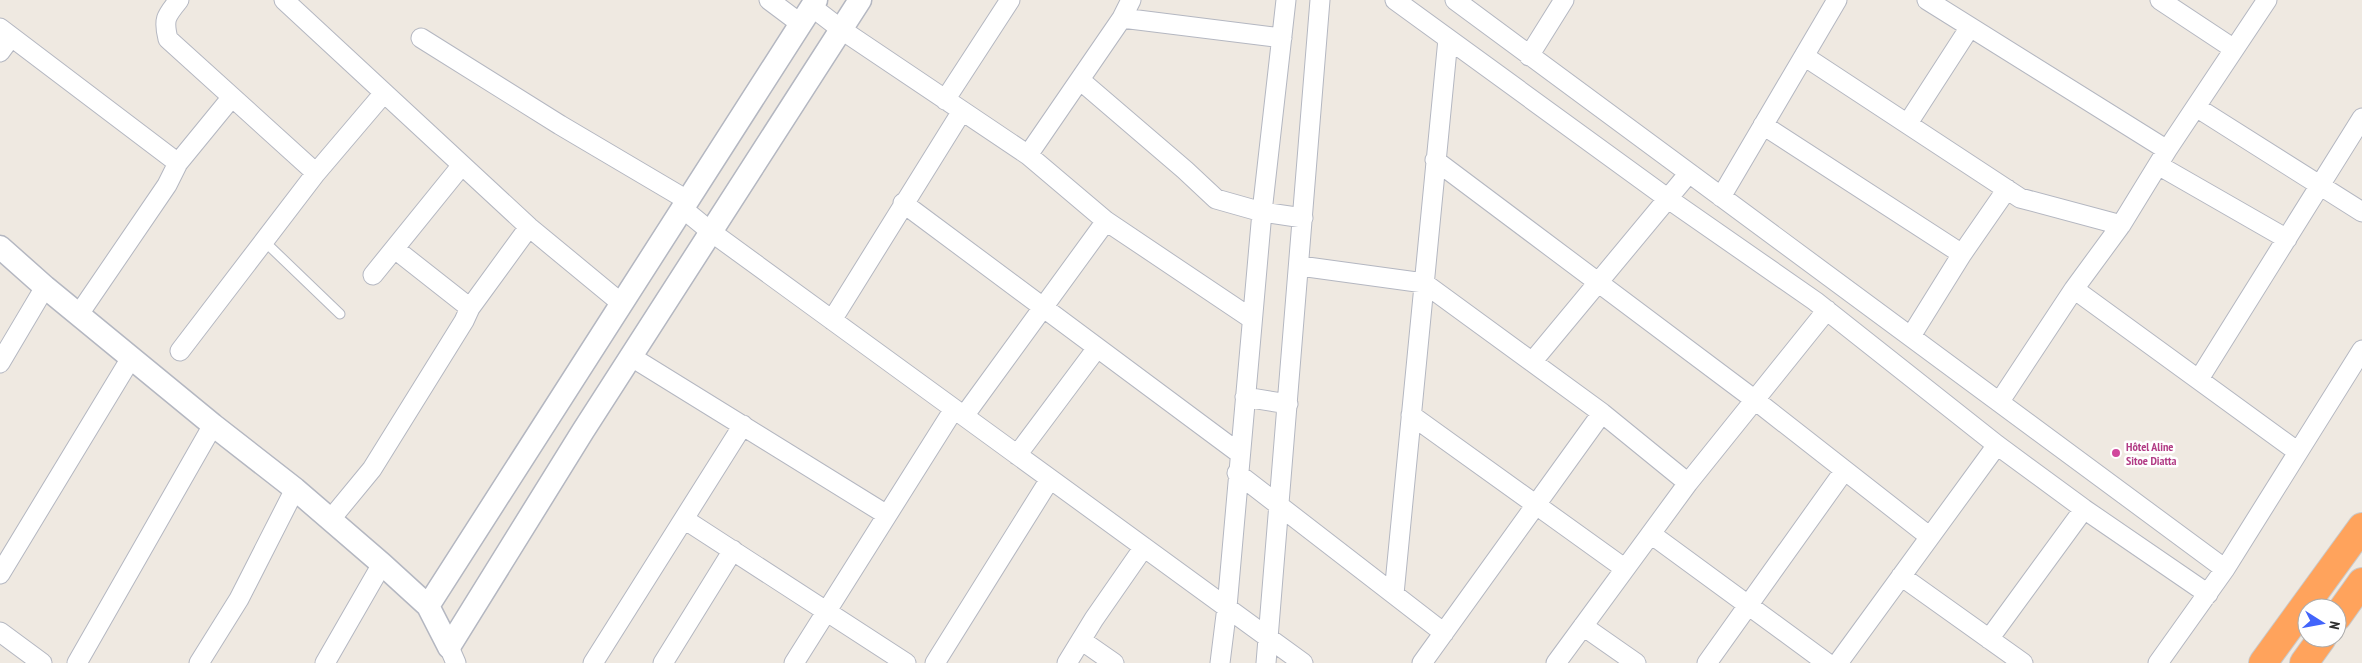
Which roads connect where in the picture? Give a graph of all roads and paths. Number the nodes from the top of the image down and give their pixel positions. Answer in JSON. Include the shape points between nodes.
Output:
{"nodes":[{"id":1,"x":179,"y":0,"type":"edge"},
{"id":2,"x":284,"y":0,"type":"edge"},
{"id":3,"x":769,"y":0,"type":"edge"},
{"id":4,"x":860,"y":0,"type":"edge"},
{"id":5,"x":1010,"y":0,"type":"edge"},
{"id":6,"x":1131,"y":0,"type":"edge"},
{"id":7,"x":1286,"y":0,"type":"edge"},
{"id":8,"x":1320,"y":0,"type":"edge"},
{"id":9,"x":1395,"y":0,"type":"edge"},
{"id":10,"x":1455,"y":0,"type":"edge"},
{"id":11,"x":1564,"y":0,"type":"edge"},
{"id":12,"x":1837,"y":0,"type":"edge"},
{"id":13,"x":1928,"y":0,"type":"edge"},
{"id":14,"x":2160,"y":0,"type":"edge"},
{"id":15,"x":2267,"y":0,"type":"edge"},
{"id":16,"x":810,"y":10,"type":"edge"},
{"id":17,"x":1122,"y":18,"type":"junction"},
{"id":18,"x":1970,"y":27,"type":"junction"},
{"id":19,"x":842,"y":30,"type":"junction"},
{"id":20,"x":421,"y":38,"type":"dead end"},
{"id":21,"x":1282,"y":38,"type":"junction"},
{"id":22,"x":4,"y":39,"type":"edge"},
{"id":23,"x":1448,"y":39,"type":"junction"},
{"id":24,"x":2234,"y":50,"type":"junction"},
{"id":25,"x":1529,"y":56,"type":"junction"},
{"id":26,"x":1804,"y":56,"type":"junction"},
{"id":27,"x":1080,"y":80,"type":"junction"},
{"id":28,"x":384,"y":93,"type":"junction"},
{"id":29,"x":232,"y":97,"type":"junction"},
{"id":30,"x":945,"y":100,"type":"junction"},
{"id":31,"x":2196,"y":107,"type":"junction"},
{"id":32,"x":962,"y":111,"type":"junction"},
{"id":33,"x":2362,"y":118,"type":"edge"},
{"id":34,"x":1908,"y":123,"type":"junction"},
{"id":35,"x":1763,"y":125,"type":"junction"},
{"id":36,"x":1028,"y":155,"type":"junction"},
{"id":37,"x":2163,"y":158,"type":"junction"},
{"id":38,"x":1435,"y":160,"type":"junction"},
{"id":39,"x":178,"y":163,"type":"junction"},
{"id":40,"x":462,"y":165,"type":"junction"},
{"id":41,"x":316,"y":173,"type":"junction"},
{"id":42,"x":1689,"y":173,"type":"junction"},
{"id":43,"x":2320,"y":186,"type":"junction"},
{"id":44,"x":2008,"y":189,"type":"junction"},
{"id":45,"x":1721,"y":197,"type":"junction"},
{"id":46,"x":1667,"y":198,"type":"junction"},
{"id":47,"x":903,"y":203,"type":"junction"},
{"id":48,"x":684,"y":204,"type":"junction"},
{"id":49,"x":1262,"y":212,"type":"junction"},
{"id":50,"x":2362,"y":212,"type":"edge"},
{"id":51,"x":1303,"y":218,"type":"junction"},
{"id":52,"x":1106,"y":221,"type":"junction"},
{"id":53,"x":2121,"y":225,"type":"junction"},
{"id":54,"x":529,"y":228,"type":"junction"},
{"id":55,"x":710,"y":231,"type":"junction"},
{"id":56,"x":2287,"y":239,"type":"junction"},
{"id":57,"x":264,"y":241,"type":"junction"},
{"id":58,"x":0,"y":247,"type":"edge"},
{"id":59,"x":394,"y":249,"type":"junction"},
{"id":60,"x":1962,"y":254,"type":"junction"},
{"id":61,"x":1300,"y":266,"type":"junction"},
{"id":62,"x":373,"y":276,"type":"dead end"},
{"id":63,"x":1832,"y":278,"type":"junction"},
{"id":64,"x":1598,"y":282,"type":"junction"},
{"id":65,"x":1424,"y":283,"type":"junction"},
{"id":66,"x":45,"y":287,"type":"junction"},
{"id":67,"x":2074,"y":289,"type":"junction"},
{"id":68,"x":621,"y":303,"type":"junction"},
{"id":69,"x":1821,"y":306,"type":"junction"},
{"id":70,"x":470,"y":308,"type":"junction"},
{"id":71,"x":1043,"y":308,"type":"junction"},
{"id":72,"x":79,"y":314,"type":"junction"},
{"id":73,"x":340,"y":314,"type":"dead end"},
{"id":74,"x":1252,"y":319,"type":"junction"},
{"id":75,"x":832,"y":320,"type":"junction"},
{"id":76,"x":1911,"y":336,"type":"junction"},
{"id":77,"x":1097,"y":348,"type":"junction"},
{"id":78,"x":2362,"y":350,"type":"edge"},
{"id":79,"x":180,"y":351,"type":"dead end"},
{"id":80,"x":630,"y":356,"type":"junction"},
{"id":81,"x":131,"y":358,"type":"junction"},
{"id":82,"x":1532,"y":362,"type":"junction"},
{"id":83,"x":0,"y":363,"type":"edge"},
{"id":84,"x":2199,"y":379,"type":"junction"},
{"id":85,"x":1245,"y":397,"type":"junction"},
{"id":86,"x":1755,"y":400,"type":"junction"},
{"id":87,"x":2000,"y":401,"type":"junction"},
{"id":88,"x":1288,"y":404,"type":"junction"},
{"id":89,"x":959,"y":412,"type":"junction"},
{"id":90,"x":1602,"y":413,"type":"junction"},
{"id":91,"x":1411,"y":415,"type":"junction"},
{"id":92,"x":213,"y":425,"type":"junction"},
{"id":93,"x":743,"y":425,"type":"junction"},
{"id":94,"x":1997,"y":445,"type":"junction"},
{"id":95,"x":1239,"y":452,"type":"junction"},
{"id":96,"x":2298,"y":452,"type":"junction"},
{"id":97,"x":1017,"y":455,"type":"junction"},
{"id":98,"x":1844,"y":471,"type":"junction"},
{"id":99,"x":1237,"y":473,"type":"junction"},
{"id":100,"x":1050,"y":479,"type":"junction"},
{"id":101,"x":1688,"y":484,"type":"junction"},
{"id":102,"x":295,"y":489,"type":"junction"},
{"id":103,"x":1537,"y":504,"type":"junction"},
{"id":104,"x":1279,"y":505,"type":"junction"},
{"id":105,"x":2084,"y":509,"type":"junction"},
{"id":106,"x":887,"y":514,"type":"junction"},
{"id":107,"x":684,"y":519,"type":"junction"},
{"id":108,"x":330,"y":520,"type":"junction"},
{"id":109,"x":2362,"y":527,"type":"edge"},
{"id":110,"x":1651,"y":534,"type":"junction"},
{"id":111,"x":1930,"y":536,"type":"junction"},
{"id":112,"x":1144,"y":547,"type":"junction"},
{"id":113,"x":733,"y":550,"type":"junction"},
{"id":114,"x":382,"y":564,"type":"junction"},
{"id":115,"x":1624,"y":568,"type":"junction"},
{"id":116,"x":2225,"y":569,"type":"junction"},
{"id":117,"x":0,"y":574,"type":"edge"},
{"id":118,"x":1901,"y":576,"type":"junction"},
{"id":119,"x":2362,"y":582,"type":"edge"},
{"id":120,"x":1394,"y":594,"type":"junction"},
{"id":121,"x":2208,"y":594,"type":"junction"},
{"id":122,"x":2347,"y":603,"type":"edge"},
{"id":123,"x":1749,"y":604,"type":"junction"},
{"id":124,"x":428,"y":606,"type":"junction"},
{"id":125,"x":1227,"y":607,"type":"junction"},
{"id":126,"x":826,"y":611,"type":"junction"},
{"id":127,"x":1583,"y":626,"type":"junction"},
{"id":128,"x":0,"y":632,"type":"edge"},
{"id":129,"x":1444,"y":633,"type":"junction"},
{"id":130,"x":1270,"y":638,"type":"junction"},
{"id":131,"x":1989,"y":639,"type":"junction"},
{"id":132,"x":1081,"y":640,"type":"junction"},
{"id":133,"x":2315,"y":648,"type":"edge"},
{"id":134,"x":452,"y":655,"type":"edge"},
{"id":135,"x":42,"y":663,"type":"edge"},
{"id":136,"x":77,"y":663,"type":"edge"},
{"id":137,"x":199,"y":663,"type":"edge"},
{"id":138,"x":325,"y":663,"type":"edge"},
{"id":139,"x":593,"y":663,"type":"edge"},
{"id":140,"x":663,"y":663,"type":"edge"},
{"id":141,"x":794,"y":663,"type":"edge"},
{"id":142,"x":906,"y":663,"type":"edge"},
{"id":143,"x":935,"y":663,"type":"edge"},
{"id":144,"x":1067,"y":663,"type":"edge"},
{"id":145,"x":1114,"y":663,"type":"edge"},
{"id":146,"x":1220,"y":663,"type":"edge"},
{"id":147,"x":1266,"y":663,"type":"edge"},
{"id":148,"x":1303,"y":663,"type":"edge"},
{"id":149,"x":1422,"y":663,"type":"edge"},
{"id":150,"x":1556,"y":663,"type":"edge"},
{"id":151,"x":1636,"y":663,"type":"edge"},
{"id":152,"x":1707,"y":663,"type":"edge"},
{"id":153,"x":1827,"y":663,"type":"edge"},
{"id":154,"x":1838,"y":663,"type":"edge"},
{"id":155,"x":2023,"y":663,"type":"edge"},
{"id":156,"x":2158,"y":663,"type":"edge"},
{"id":157,"x":2263,"y":663,"type":"edge"},
{"id":158,"x":2304,"y":663,"type":"edge"}],
"edges":[{"from":1,"to":29,"type":"street","via":[[164,25],[168,39]]},
{"from":2,"to":28,"type":"street"},
{"from":3,"to":16,"type":"street"},
{"from":4,"to":19,"type":"street"},
{"from":5,"to":30,"type":"street"},
{"from":6,"to":17,"type":"street"},
{"from":7,"to":21,"type":"street"},
{"from":8,"to":51,"type":"street"},
{"from":9,"to":23,"type":"street"},
{"from":10,"to":25,"type":"street"},
{"from":11,"to":25,"type":"street"},
{"from":12,"to":26,"type":"street"},
{"from":13,"to":18,"type":"street"},
{"from":14,"to":24,"type":"street"},
{"from":15,"to":24,"type":"street"},
{"from":16,"to":19,"type":"street"},
{"from":16,"to":48,"type":"street"},
{"from":17,"to":21,"type":"street"},
{"from":17,"to":27,"type":"street"},
{"from":18,"to":34,"type":"street"},
{"from":18,"to":37,"type":"street"},
{"from":19,"to":30,"type":"street"},
{"from":19,"to":55,"type":"street"},
{"from":20,"to":48,"type":"street"},
{"from":21,"to":49,"type":"street"},
{"from":22,"to":39,"type":"street"},
{"from":23,"to":38,"type":"street"},
{"from":23,"to":46,"type":"street"},
{"from":24,"to":31,"type":"street"},
{"from":25,"to":42,"type":"street"},
{"from":26,"to":34,"type":"street"},
{"from":26,"to":35,"type":"street"},
{"from":27,"to":36,"type":"street"},
{"from":27,"to":49,"type":"street","via":[[1186,170],[1216,200]]},
{"from":28,"to":40,"type":"street"},
{"from":28,"to":41,"type":"street"},
{"from":29,"to":39,"type":"street"},
{"from":29,"to":41,"type":"street"},
{"from":30,"to":32,"type":"street"},
{"from":31,"to":37,"type":"street"},
{"from":31,"to":43,"type":"street"},
{"from":32,"to":36,"type":"street"},
{"from":32,"to":47,"type":"street"},
{"from":33,"to":43,"type":"street"},
{"from":34,"to":44,"type":"street"},
{"from":35,"to":45,"type":"street"},
{"from":35,"to":60,"type":"street"},
{"from":36,"to":52,"type":"street"},
{"from":37,"to":53,"type":"street"},
{"from":37,"to":56,"type":"street"},
{"from":38,"to":64,"type":"street"},
{"from":38,"to":65,"type":"street"},
{"from":39,"to":72,"type":"street","via":[[167,185]]},
{"from":40,"to":54,"type":"street"},
{"from":40,"to":59,"type":"street"},
{"from":41,"to":57,"type":"street"},
{"from":42,"to":45,"type":"street"},
{"from":42,"to":46,"type":"street"},
{"from":43,"to":50,"type":"street"},
{"from":43,"to":56,"type":"street"},
{"from":44,"to":53,"type":"street","via":[[2033,203]]},
{"from":44,"to":60,"type":"street"},
{"from":45,"to":63,"type":"street"},
{"from":46,"to":64,"type":"street"},
{"from":46,"to":69,"type":"street"},
{"from":47,"to":71,"type":"street"},
{"from":47,"to":75,"type":"street"},
{"from":48,"to":55,"type":"street"},
{"from":48,"to":68,"type":"street"},
{"from":49,"to":51,"type":"street"},
{"from":49,"to":74,"type":"street"},
{"from":51,"to":61,"type":"street"},
{"from":52,"to":71,"type":"street"},
{"from":52,"to":74,"type":"street"},
{"from":53,"to":67,"type":"street"},
{"from":54,"to":68,"type":"street"},
{"from":54,"to":70,"type":"street"},
{"from":55,"to":75,"type":"street"},
{"from":55,"to":80,"type":"street"},
{"from":56,"to":84,"type":"street"},
{"from":57,"to":73,"type":"lane"},
{"from":57,"to":79,"type":"street"},
{"from":58,"to":66,"type":"street"},
{"from":59,"to":62,"type":"street"},
{"from":59,"to":70,"type":"street"},
{"from":60,"to":76,"type":"street"},
{"from":61,"to":65,"type":"street"},
{"from":61,"to":88,"type":"street"},
{"from":63,"to":69,"type":"street"},
{"from":63,"to":76,"type":"street"},
{"from":64,"to":82,"type":"street"},
{"from":64,"to":86,"type":"street"},
{"from":65,"to":82,"type":"street"},
{"from":65,"to":91,"type":"street"},
{"from":66,"to":72,"type":"street"},
{"from":66,"to":83,"type":"street"},
{"from":67,"to":84,"type":"street"},
{"from":67,"to":87,"type":"street"},
{"from":68,"to":124,"type":"street"},
{"from":69,"to":86,"type":"street"},
{"from":69,"to":94,"type":"street"},
{"from":70,"to":108,"type":"street","via":[[372,469]]},
{"from":71,"to":77,"type":"street"},
{"from":71,"to":89,"type":"street"},
{"from":72,"to":81,"type":"street"},
{"from":74,"to":85,"type":"street"},
{"from":75,"to":89,"type":"street"},
{"from":76,"to":87,"type":"street"},
{"from":77,"to":95,"type":"street"},
{"from":77,"to":97,"type":"street"},
{"from":78,"to":96,"type":"street"},
{"from":80,"to":93,"type":"street"},
{"from":80,"to":134,"type":"street"},
{"from":81,"to":92,"type":"street"},
{"from":81,"to":117,"type":"street"},
{"from":82,"to":90,"type":"street"},
{"from":84,"to":96,"type":"street"},
{"from":85,"to":88,"type":"street"},
{"from":85,"to":95,"type":"street"},
{"from":86,"to":98,"type":"street"},
{"from":86,"to":101,"type":"street"},
{"from":87,"to":116,"type":"street"},
{"from":88,"to":104,"type":"street"},
{"from":89,"to":97,"type":"street"},
{"from":89,"to":106,"type":"street"},
{"from":90,"to":101,"type":"street"},
{"from":90,"to":103,"type":"street"},
{"from":91,"to":103,"type":"street"},
{"from":91,"to":120,"type":"street"},
{"from":92,"to":102,"type":"street"},
{"from":92,"to":136,"type":"street"},
{"from":93,"to":106,"type":"street"},
{"from":93,"to":107,"type":"street"},
{"from":94,"to":105,"type":"street"},
{"from":94,"to":111,"type":"street"},
{"from":95,"to":99,"type":"street"},
{"from":96,"to":116,"type":"street"},
{"from":97,"to":100,"type":"street"},
{"from":98,"to":111,"type":"street"},
{"from":98,"to":123,"type":"street"},
{"from":99,"to":104,"type":"street"},
{"from":99,"to":125,"type":"street"},
{"from":100,"to":112,"type":"street"},
{"from":100,"to":143,"type":"street"},
{"from":101,"to":110,"type":"street"},
{"from":102,"to":108,"type":"street"},
{"from":102,"to":137,"type":"street","via":[[239,599]]},
{"from":103,"to":115,"type":"street"},
{"from":103,"to":129,"type":"street"},
{"from":104,"to":120,"type":"street"},
{"from":104,"to":130,"type":"street"},
{"from":105,"to":121,"type":"street"},
{"from":105,"to":131,"type":"street"},
{"from":106,"to":126,"type":"street"},
{"from":107,"to":113,"type":"street"},
{"from":107,"to":139,"type":"street"},
{"from":108,"to":114,"type":"street"},
{"from":109,"to":157,"type":"highway"},
{"from":110,"to":115,"type":"street"},
{"from":110,"to":123,"type":"street"},
{"from":111,"to":118,"type":"street"},
{"from":112,"to":125,"type":"street"},
{"from":112,"to":132,"type":"street"},
{"from":113,"to":126,"type":"street"},
{"from":113,"to":140,"type":"street"},
{"from":114,"to":124,"type":"street"},
{"from":114,"to":138,"type":"street"},
{"from":115,"to":127,"type":"street"},
{"from":116,"to":121,"type":"street"},
{"from":118,"to":131,"type":"street"},
{"from":118,"to":154,"type":"street"},
{"from":119,"to":122,"type":"highway"},
{"from":120,"to":129,"type":"street"},
{"from":121,"to":156,"type":"street"},
{"from":123,"to":152,"type":"street"},
{"from":123,"to":153,"type":"street"},
{"from":124,"to":134,"type":"street"},
{"from":125,"to":130,"type":"street"},
{"from":125,"to":146,"type":"street"},
{"from":126,"to":141,"type":"street"},
{"from":126,"to":142,"type":"street"},
{"from":127,"to":150,"type":"street"},
{"from":127,"to":151,"type":"street"},
{"from":128,"to":135,"type":"street"},
{"from":129,"to":149,"type":"street"},
{"from":130,"to":147,"type":"street"},
{"from":130,"to":148,"type":"street"},
{"from":131,"to":155,"type":"street"},
{"from":132,"to":144,"type":"street"},
{"from":132,"to":145,"type":"street"},
{"from":133,"to":158,"type":"highway"}]}
